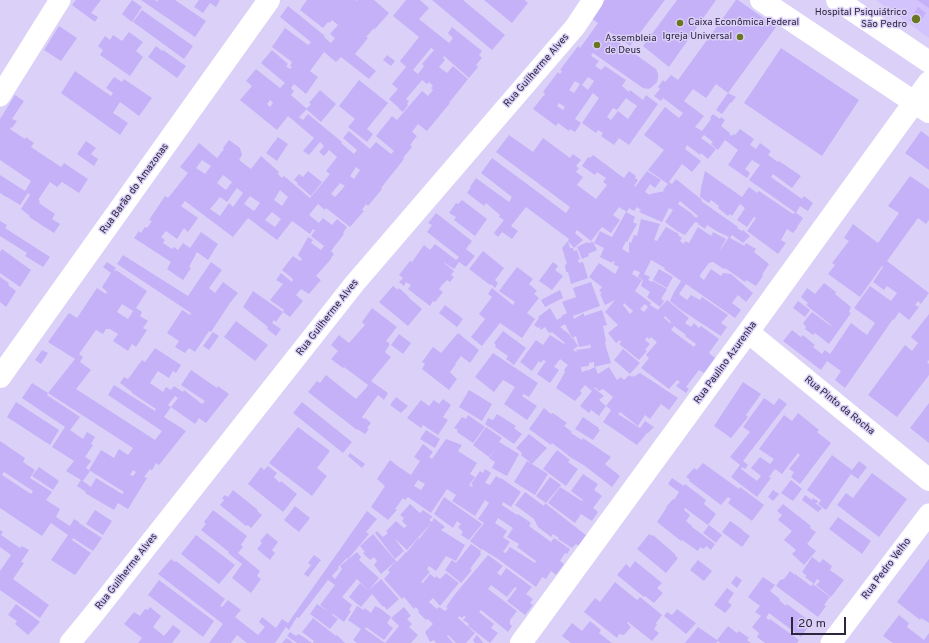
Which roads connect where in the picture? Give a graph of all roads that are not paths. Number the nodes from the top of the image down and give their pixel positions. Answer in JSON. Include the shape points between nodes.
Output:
{"nodes":[{"id":1,"x":60,"y":0,"type":"edge"},
{"id":2,"x":269,"y":0,"type":"edge"},
{"id":3,"x":594,"y":0,"type":"edge"},
{"id":4,"x":761,"y":0,"type":"edge"},
{"id":5,"x":837,"y":0,"type":"edge"},
{"id":6,"x":929,"y":62,"type":"edge"},
{"id":7,"x":929,"y":82,"type":"edge"},
{"id":8,"x":0,"y":96,"type":"edge"},
{"id":9,"x":922,"y":107,"type":"edge"},
{"id":10,"x":748,"y":332,"type":"junction"},
{"id":11,"x":0,"y":377,"type":"edge"},
{"id":12,"x":929,"y":480,"type":"edge"},
{"id":13,"x":929,"y":514,"type":"edge"},
{"id":14,"x":70,"y":643,"type":"edge"},
{"id":15,"x":520,"y":643,"type":"edge"},
{"id":16,"x":831,"y":643,"type":"edge"}],
"edges":[{"from":1,"to":8,"type":"street"},
{"from":2,"to":11,"type":"street","name":"Rua Barão do Amazonas"},
{"from":3,"to":14,"type":"street","name":"Rua Guilherme Alves","via":[[575,27],[355,283]]},
{"from":4,"to":9,"type":"street"},
{"from":5,"to":6,"type":"street"},
{"from":7,"to":9,"type":"street","name":"Rua Paulino Azurenha"},
{"from":9,"to":10,"type":"street","name":"Rua Paulino Azurenha"},
{"from":10,"to":12,"type":"street","name":"Rua Pinto da Rocha"},
{"from":10,"to":15,"type":"street","name":"Rua Paulino Azurenha"},
{"from":13,"to":16,"type":"street","name":"Rua Pedro Velho"}]}
